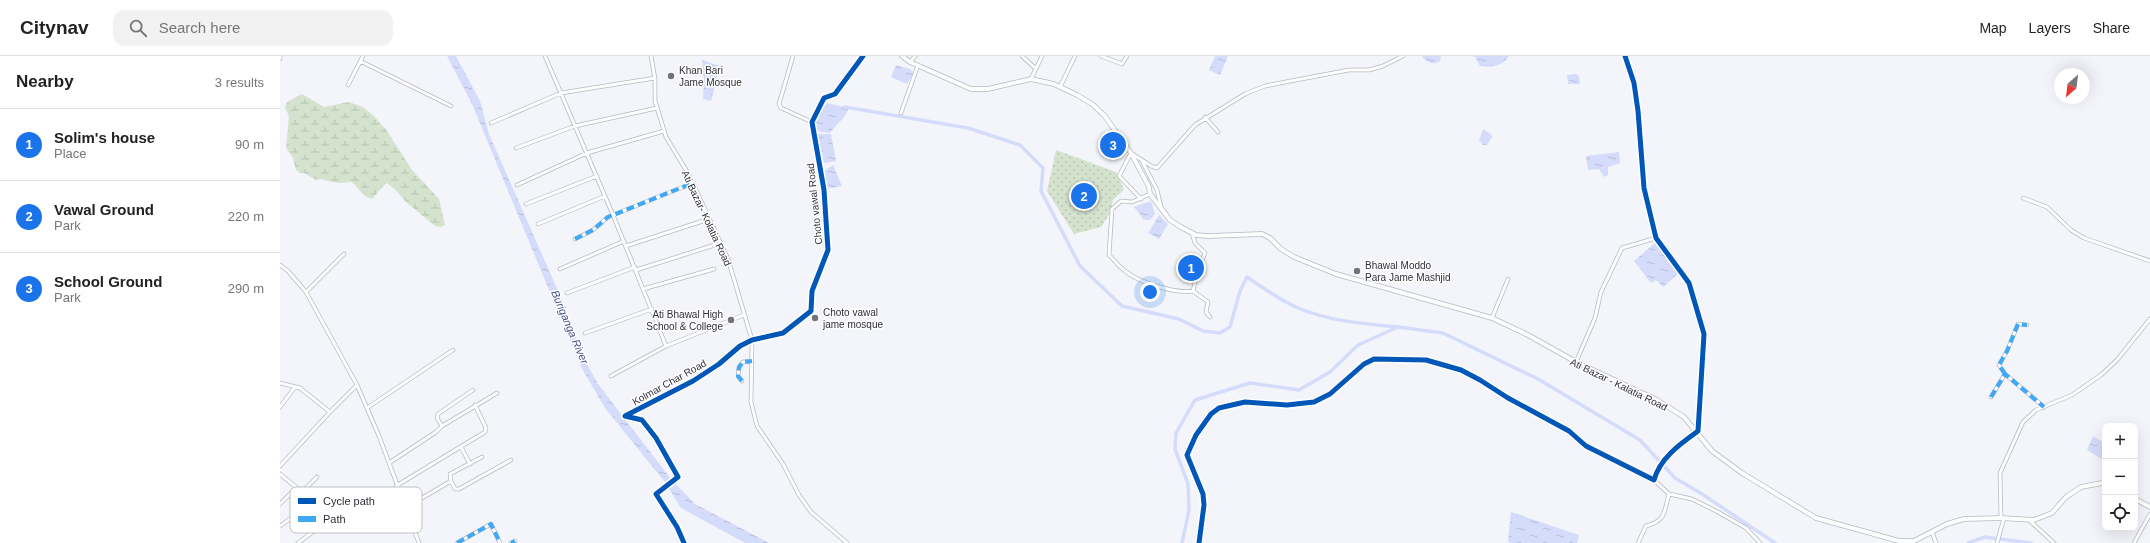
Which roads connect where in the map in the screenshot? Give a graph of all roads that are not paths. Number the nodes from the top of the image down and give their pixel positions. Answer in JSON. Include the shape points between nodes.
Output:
{"nodes":[{"id":1,"x":363,"y":56,"type":"edge"},
{"id":2,"x":545,"y":56,"type":"edge"},
{"id":3,"x":650,"y":56,"type":"edge"},
{"id":4,"x":793,"y":56,"type":"edge"},
{"id":5,"x":863,"y":56,"type":"edge"},
{"id":6,"x":902,"y":56,"type":"edge"},
{"id":7,"x":915,"y":56,"type":"edge"},
{"id":8,"x":1022,"y":56,"type":"edge"},
{"id":9,"x":1042,"y":56,"type":"edge"},
{"id":10,"x":1075,"y":56,"type":"edge"},
{"id":11,"x":1101,"y":56,"type":"edge"},
{"id":12,"x":1127,"y":56,"type":"edge"},
{"id":13,"x":1403,"y":56,"type":"edge"},
{"id":14,"x":1626,"y":56,"type":"edge"},
{"id":15,"x":360,"y":61,"type":"junction"},
{"id":16,"x":910,"y":62,"type":"junction"},
{"id":17,"x":918,"y":65,"type":"junction"},
{"id":18,"x":1035,"y":68,"type":"junction"},
{"id":19,"x":655,"y":78,"type":"junction"},
{"id":20,"x":1031,"y":79,"type":"junction"},
{"id":21,"x":348,"y":86,"type":"dead end"},
{"id":22,"x":1060,"y":87,"type":"junction"},
{"id":23,"x":561,"y":93,"type":"junction"},
{"id":24,"x":450,"y":106,"type":"dead end"},
{"id":25,"x":657,"y":108,"type":"junction"},
{"id":26,"x":901,"y":113,"type":"dead end"},
{"id":27,"x":1206,"y":117,"type":"junction"},
{"id":28,"x":812,"y":122,"type":"junction"},
{"id":29,"x":491,"y":123,"type":"dead end"},
{"id":30,"x":575,"y":126,"type":"junction"},
{"id":31,"x":664,"y":131,"type":"junction"},
{"id":32,"x":1218,"y":132,"type":"dead end"},
{"id":33,"x":516,"y":148,"type":"dead end"},
{"id":34,"x":587,"y":153,"type":"junction"},
{"id":35,"x":1131,"y":153,"type":"junction"},
{"id":36,"x":1141,"y":160,"type":"junction"},
{"id":37,"x":597,"y":176,"type":"junction"},
{"id":38,"x":693,"y":183,"type":"junction"},
{"id":39,"x":517,"y":185,"type":"dead end"},
{"id":40,"x":1150,"y":194,"type":"junction"},
{"id":41,"x":605,"y":196,"type":"junction"},
{"id":42,"x":2023,"y":198,"type":"dead end"},
{"id":43,"x":1141,"y":199,"type":"junction"},
{"id":44,"x":526,"y":204,"type":"dead end"},
{"id":45,"x":1162,"y":211,"type":"junction"},
{"id":46,"x":614,"y":215,"type":"junction"},
{"id":47,"x":709,"y":219,"type":"junction"},
{"id":48,"x":538,"y":224,"type":"dead end"},
{"id":49,"x":1192,"y":233,"type":"junction"},
{"id":50,"x":1656,"y":238,"type":"junction"},
{"id":51,"x":574,"y":239,"type":"dead end"},
{"id":52,"x":624,"y":241,"type":"junction"},
{"id":53,"x":721,"y":244,"type":"junction"},
{"id":54,"x":626,"y":246,"type":"junction"},
{"id":55,"x":344,"y":254,"type":"dead end"},
{"id":56,"x":2150,"y":261,"type":"edge"},
{"id":57,"x":280,"y":266,"type":"edge"},
{"id":58,"x":560,"y":269,"type":"dead end"},
{"id":59,"x":635,"y":269,"type":"junction"},
{"id":60,"x":714,"y":269,"type":"dead end"},
{"id":61,"x":1508,"y":279,"type":"dead end"},
{"id":62,"x":643,"y":289,"type":"junction"},
{"id":63,"x":1193,"y":291,"type":"junction"},
{"id":64,"x":306,"y":292,"type":"junction"},
{"id":65,"x":567,"y":293,"type":"dead end"},
{"id":66,"x":652,"y":310,"type":"junction"},
{"id":67,"x":744,"y":315,"type":"junction"},
{"id":68,"x":1210,"y":317,"type":"dead end"},
{"id":69,"x":1492,"y":318,"type":"junction"},
{"id":70,"x":2150,"y":319,"type":"edge"},
{"id":71,"x":2027,"y":325,"type":"dead end"},
{"id":72,"x":584,"y":333,"type":"dead end"},
{"id":73,"x":752,"y":340,"type":"junction"},
{"id":74,"x":666,"y":346,"type":"junction"},
{"id":75,"x":740,"y":346,"type":"joint"},
{"id":76,"x":453,"y":350,"type":"dead end"},
{"id":77,"x":752,"y":361,"type":"junction"},
{"id":78,"x":1576,"y":362,"type":"junction"},
{"id":79,"x":2005,"y":374,"type":"junction"},
{"id":80,"x":611,"y":376,"type":"dead end"},
{"id":81,"x":742,"y":381,"type":"dead end"},
{"id":82,"x":280,"y":383,"type":"edge"},
{"id":83,"x":357,"y":385,"type":"junction"},
{"id":84,"x":295,"y":387,"type":"junction"},
{"id":85,"x":473,"y":390,"type":"dead end"},
{"id":86,"x":497,"y":394,"type":"dead end"},
{"id":87,"x":1991,"y":397,"type":"dead end"},
{"id":88,"x":475,"y":405,"type":"junction"},
{"id":89,"x":280,"y":407,"type":"edge"},
{"id":90,"x":2044,"y":407,"type":"junction"},
{"id":91,"x":367,"y":408,"type":"junction"},
{"id":92,"x":330,"y":412,"type":"junction"},
{"id":93,"x":442,"y":426,"type":"junction"},
{"id":94,"x":1698,"y":431,"type":"junction"},
{"id":95,"x":461,"y":447,"type":"junction"},
{"id":96,"x":482,"y":457,"type":"dead end"},
{"id":97,"x":511,"y":460,"type":"dead end"},
{"id":98,"x":389,"y":462,"type":"junction"},
{"id":99,"x":470,"y":464,"type":"junction"},
{"id":100,"x":280,"y":466,"type":"edge"},
{"id":101,"x":280,"y":474,"type":"edge"},
{"id":102,"x":317,"y":477,"type":"dead end"},
{"id":103,"x":1654,"y":480,"type":"junction"},
{"id":104,"x":451,"y":481,"type":"junction"},
{"id":105,"x":2102,"y":483,"type":"edge"},
{"id":106,"x":396,"y":486,"type":"joint"},
{"id":107,"x":295,"y":487,"type":"edge"},
{"id":108,"x":308,"y":487,"type":"edge"},
{"id":109,"x":290,"y":494,"type":"edge"},
{"id":110,"x":1669,"y":494,"type":"junction"},
{"id":111,"x":422,"y":498,"type":"edge"},
{"id":112,"x":2138,"y":501,"type":"edge"},
{"id":113,"x":280,"y":504,"type":"edge"},
{"id":114,"x":2150,"y":507,"type":"edge"},
{"id":115,"x":2150,"y":514,"type":"edge"},
{"id":116,"x":2003,"y":518,"type":"junction"},
{"id":117,"x":290,"y":519,"type":"edge"},
{"id":118,"x":2030,"y":521,"type":"junction"},
{"id":119,"x":280,"y":526,"type":"edge"},
{"id":120,"x":1932,"y":532,"type":"junction"},
{"id":121,"x":311,"y":533,"type":"edge"},
{"id":122,"x":415,"y":533,"type":"edge"},
{"id":123,"x":515,"y":541,"type":"dead end"},
{"id":124,"x":298,"y":543,"type":"edge"},
{"id":125,"x":419,"y":543,"type":"edge"},
{"id":126,"x":457,"y":543,"type":"edge"},
{"id":127,"x":500,"y":543,"type":"edge"},
{"id":128,"x":511,"y":543,"type":"edge"},
{"id":129,"x":684,"y":543,"type":"edge"},
{"id":130,"x":847,"y":543,"type":"edge"},
{"id":131,"x":1199,"y":543,"type":"edge"},
{"id":132,"x":1638,"y":543,"type":"edge"},
{"id":133,"x":1760,"y":543,"type":"edge"},
{"id":134,"x":1936,"y":543,"type":"edge"},
{"id":135,"x":1997,"y":543,"type":"edge"},
{"id":136,"x":2054,"y":543,"type":"edge"},
{"id":137,"x":2134,"y":543,"type":"edge"}],
"edges":[{"from":1,"to":15,"type":"street"},
{"from":2,"to":23,"type":"street"},
{"from":3,"to":19,"type":"street","name":"Ati Bazar- Kolatia Road"},
{"from":4,"to":28,"type":"street","via":[[779,104],[781,108]]},
{"from":5,"to":28,"type":"street","via":[[835,94],[824,98]]},
{"from":6,"to":16,"type":"main road"},
{"from":7,"to":16,"type":"street"},
{"from":8,"to":18,"type":"street"},
{"from":9,"to":18,"type":"street"},
{"from":10,"to":22,"type":"street"},
{"from":11,"to":12,"type":"street","via":[[1122,64]]},
{"from":13,"to":27,"type":"street","via":[[1369,70],[1349,70],[1265,86]]},
{"from":14,"to":50,"type":"street","via":[[1634,83],[1638,111],[1644,188]]},
{"from":15,"to":21,"type":"street"},
{"from":15,"to":24,"type":"street"},
{"from":16,"to":17,"type":"main road"},
{"from":17,"to":20,"type":"main road","via":[[971,89],[988,89]]},
{"from":17,"to":26,"type":"street"},
{"from":18,"to":20,"type":"street"},
{"from":19,"to":23,"type":"street"},
{"from":19,"to":25,"type":"street","name":"Ati Bazar- Kolatia Road"},
{"from":20,"to":22,"type":"main road"},
{"from":22,"to":35,"type":"main road","via":[[1092,104],[1104,115]]},
{"from":23,"to":29,"type":"street"},
{"from":23,"to":30,"type":"street"},
{"from":25,"to":30,"type":"street"},
{"from":25,"to":31,"type":"street","name":"Ati Bazar- Kolatia Road"},
{"from":27,"to":32,"type":"street"},
{"from":27,"to":36,"type":"street","via":[[1195,124],[1157,168]]},
{"from":28,"to":73,"type":"street","name":"Choto vawal Road","via":[[824,190],[828,250],[812,291],[812,304],[808,314],[783,333]]},
{"from":30,"to":33,"type":"street"},
{"from":30,"to":34,"type":"street"},
{"from":31,"to":34,"type":"street"},
{"from":31,"to":38,"type":"street","name":"Ati Bazar- Kolatia Road"},
{"from":34,"to":37,"type":"street"},
{"from":34,"to":39,"type":"street"},
{"from":35,"to":36,"type":"street"},
{"from":35,"to":40,"type":"main road","name":"Ati Bazar - Kalatia Road","via":[[1149,187]]},
{"from":35,"to":43,"type":"street","via":[[1119,176]]},
{"from":36,"to":45,"type":"street","via":[[1157,190]]},
{"from":37,"to":41,"type":"street"},
{"from":37,"to":44,"type":"street"},
{"from":38,"to":46,"type":"street"},
{"from":38,"to":47,"type":"street","name":"Ati Bazar- Kolatia Road"},
{"from":40,"to":43,"type":"street"},
{"from":40,"to":45,"type":"main road","name":"Ati Bazar - Kalatia Road"},
{"from":41,"to":46,"type":"street"},
{"from":41,"to":48,"type":"street"},
{"from":42,"to":56,"type":"street","via":[[2046,207],[2071,230],[2084,238]]},
{"from":43,"to":63,"type":"street","via":[[1132,202],[1121,201],[1112,209],[1109,255],[1126,272],[1153,284],[1175,291]]},
{"from":45,"to":49,"type":"main road","name":"Ati Bazar - Kalatia Road","via":[[1170,220]]},
{"from":46,"to":51,"type":"street","via":[[599,223],[593,230]]},
{"from":46,"to":52,"type":"street"},
{"from":47,"to":53,"type":"street","name":"Ati Bazar- Kolatia Road"},
{"from":47,"to":54,"type":"street"},
{"from":49,"to":63,"type":"street","via":[[1197,246],[1206,253],[1198,270]]},
{"from":49,"to":69,"type":"main road","name":"Ati Bazar - Kalatia Road","via":[[1208,236],[1262,234],[1294,257],[1336,274]]},
{"from":50,"to":78,"type":"street","via":[[1622,248],[1601,292],[1595,318]]},
{"from":50,"to":94,"type":"street","via":[[1688,283],[1704,334]]},
{"from":52,"to":54,"type":"street"},
{"from":52,"to":58,"type":"street"},
{"from":53,"to":59,"type":"street"},
{"from":53,"to":67,"type":"street","name":"Ati Bazar- Kolatia Road","via":[[728,259]]},
{"from":54,"to":59,"type":"street"},
{"from":55,"to":64,"type":"street"},
{"from":57,"to":64,"type":"street","via":[[288,271]]},
{"from":59,"to":62,"type":"street"},
{"from":59,"to":65,"type":"street"},
{"from":60,"to":62,"type":"street"},
{"from":61,"to":69,"type":"street"},
{"from":62,"to":66,"type":"street"},
{"from":63,"to":68,"type":"street","via":[[1208,302],[1206,312]]},
{"from":64,"to":83,"type":"street"},
{"from":66,"to":72,"type":"street"},
{"from":66,"to":74,"type":"street"},
{"from":67,"to":73,"type":"street","name":"Ati Bazar- Kolatia Road"},
{"from":67,"to":74,"type":"street"},
{"from":69,"to":78,"type":"main road","name":"Ati Bazar - Kalatia Road"},
{"from":70,"to":90,"type":"street","via":[[2101,376],[2072,395]]},
{"from":71,"to":79,"type":"street","via":[[2018,324],[1999,365]]},
{"from":73,"to":75,"type":"street","name":"Choto vawal Road"},
{"from":73,"to":77,"type":"street","name":"Ati Bazar- Kolatia Road"},
{"from":74,"to":80,"type":"street"},
{"from":75,"to":129,"type":"street","name":"Kolmar Char Road","via":[[697,379],[625,416],[642,420],[656,438],[678,477],[656,494],[678,527]]},
{"from":76,"to":91,"type":"street"},
{"from":77,"to":81,"type":"street","via":[[743,362],[739,367],[738,376]]},
{"from":77,"to":130,"type":"street","name":"Ati Bazar- Kolatia Road","via":[[751,402],[757,426],[811,512]]},
{"from":78,"to":94,"type":"main road","name":"Ati Bazar - Kalatia Road","via":[[1657,400],[1684,417]]},
{"from":79,"to":87,"type":"street"},
{"from":79,"to":90,"type":"street"},
{"from":82,"to":84,"type":"street"},
{"from":83,"to":91,"type":"street"},
{"from":83,"to":92,"type":"street"},
{"from":84,"to":89,"type":"street"},
{"from":84,"to":92,"type":"street","via":[[300,388]]},
{"from":85,"to":93,"type":"street","via":[[438,414],[437,418]]},
{"from":86,"to":88,"type":"street"},
{"from":88,"to":93,"type":"street"},
{"from":88,"to":95,"type":"street","via":[[486,430]]},
{"from":90,"to":116,"type":"street","via":[[2036,410],[2023,422],[2000,473]]},
{"from":91,"to":98,"type":"street"},
{"from":92,"to":100,"type":"street"},
{"from":93,"to":98,"type":"street"},
{"from":94,"to":103,"type":"street","via":[[1677,445],[1660,467]]},
{"from":94,"to":120,"type":"main road","name":"Ati Bazar - Kalatia Road","via":[[1712,451],[1742,473],[1816,518],[1899,541],[1914,541]]},
{"from":95,"to":99,"type":"street"},
{"from":95,"to":106,"type":"street","via":[[420,469]]},
{"from":96,"to":99,"type":"street"},
{"from":97,"to":104,"type":"street","via":[[459,489],[455,488]]},
{"from":98,"to":106,"type":"street"},
{"from":99,"to":104,"type":"street","via":[[450,474]]},
{"from":101,"to":107,"type":"street"},
{"from":102,"to":108,"type":"street"},
{"from":103,"to":110,"type":"street"},
{"from":103,"to":131,"type":"street","via":[[1586,446],[1569,431],[1461,370],[1426,360],[1374,359],[1364,364],[1330,394],[1314,402],[1287,405],[1245,402],[1219,408],[1211,414],[1196,435],[1187,455],[1203,494]]},
{"from":104,"to":111,"type":"street"},
{"from":105,"to":118,"type":"main road","name":"Ati Bazar - Kalatia Road","via":[[2081,487],[2066,497],[2052,513]]},
{"from":109,"to":113,"type":"street"},
{"from":110,"to":132,"type":"street","via":[[1662,519],[1658,523],[1646,526]]},
{"from":110,"to":133,"type":"street","via":[[1704,504],[1746,528]]},
{"from":112,"to":114,"type":"main road"},
{"from":115,"to":137,"type":"street"},
{"from":116,"to":118,"type":"main road","name":"Ati Bazar - Kalatia Road"},
{"from":116,"to":120,"type":"main road","name":"Ati Bazar - Kalatia Road","via":[[1964,519]]},
{"from":116,"to":135,"type":"street"},
{"from":117,"to":119,"type":"street"},
{"from":118,"to":136,"type":"street"},
{"from":120,"to":134,"type":"street"},
{"from":121,"to":124,"type":"street"},
{"from":122,"to":125,"type":"street"},
{"from":123,"to":128,"type":"street"},
{"from":126,"to":127,"type":"street","via":[[491,524]]}]}
